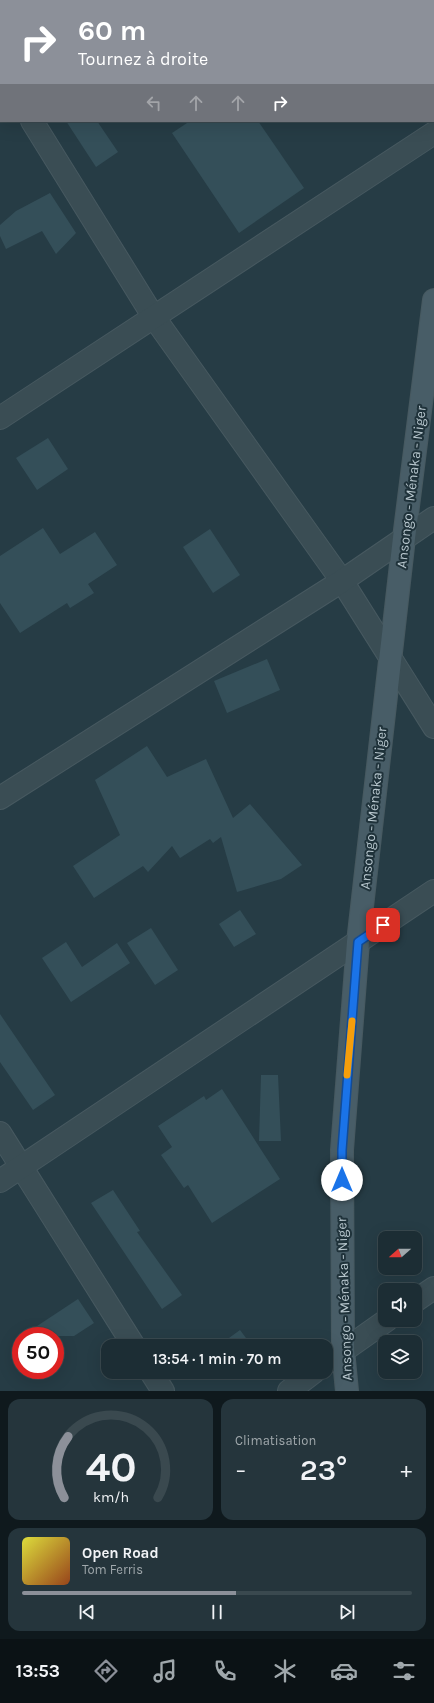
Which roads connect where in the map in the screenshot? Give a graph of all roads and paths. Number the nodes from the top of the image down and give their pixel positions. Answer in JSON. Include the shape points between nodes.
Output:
{"nodes":[{"id":1,"x":33,"y":122,"type":"edge"},
{"id":2,"x":434,"y":132,"type":"edge"},
{"id":3,"x":434,"y":300,"type":"edge"},
{"id":4,"x":154,"y":316,"type":"junction"},
{"id":5,"x":0,"y":418,"type":"edge"},
{"id":6,"x":434,"y":518,"type":"edge"},
{"id":7,"x":404,"y":538,"type":"junction"},
{"id":8,"x":342,"y":581,"type":"junction"},
{"id":9,"x":390,"y":658,"type":"junction"},
{"id":10,"x":434,"y":727,"type":"edge"},
{"id":11,"x":0,"y":798,"type":"edge"},
{"id":12,"x":434,"y":891,"type":"edge"},
{"id":13,"x":358,"y":942,"type":"junction"},
{"id":14,"x":0,"y":1133,"type":"edge"},
{"id":15,"x":21,"y":1166,"type":"junction"},
{"id":16,"x":0,"y":1181,"type":"edge"},
{"id":17,"x":434,"y":1288,"type":"edge"},
{"id":18,"x":422,"y":1296,"type":"edge"},
{"id":19,"x":378,"y":1326,"type":"edge"},
{"id":20,"x":130,"y":1339,"type":"edge"},
{"id":21,"x":334,"y":1356,"type":"edge"},
{"id":22,"x":155,"y":1379,"type":"edge"},
{"id":23,"x":305,"y":1379,"type":"edge"},
{"id":24,"x":163,"y":1391,"type":"edge"},
{"id":25,"x":289,"y":1391,"type":"edge"},
{"id":26,"x":347,"y":1391,"type":"edge"}],
"edges":[{"from":1,"to":4,"type":"street"},
{"from":2,"to":4,"type":"street"},
{"from":3,"to":7,"type":"main road","name":"Ansongo - Ménaka - Niger"},
{"from":4,"to":5,"type":"street"},
{"from":4,"to":8,"type":"street"},
{"from":6,"to":7,"type":"street"},
{"from":7,"to":8,"type":"street"},
{"from":7,"to":9,"type":"main road","name":"Ansongo - Ménaka - Niger"},
{"from":8,"to":9,"type":"street"},
{"from":8,"to":11,"type":"street"},
{"from":9,"to":10,"type":"street"},
{"from":9,"to":13,"type":"main road","name":"Ansongo - Ménaka - Niger"},
{"from":12,"to":13,"type":"street"},
{"from":13,"to":15,"type":"street"},
{"from":13,"to":21,"type":"main road","name":"Ansongo - Ménaka - Niger","via":[[342,1150]]},
{"from":14,"to":15,"type":"street"},
{"from":15,"to":16,"type":"street"},
{"from":15,"to":20,"type":"street"},
{"from":17,"to":18,"type":"street"},
{"from":19,"to":21,"type":"street"},
{"from":21,"to":26,"type":"main road","name":"Ansongo - Ménaka - Niger"},
{"from":22,"to":24,"type":"street"},
{"from":23,"to":25,"type":"street"}]}
